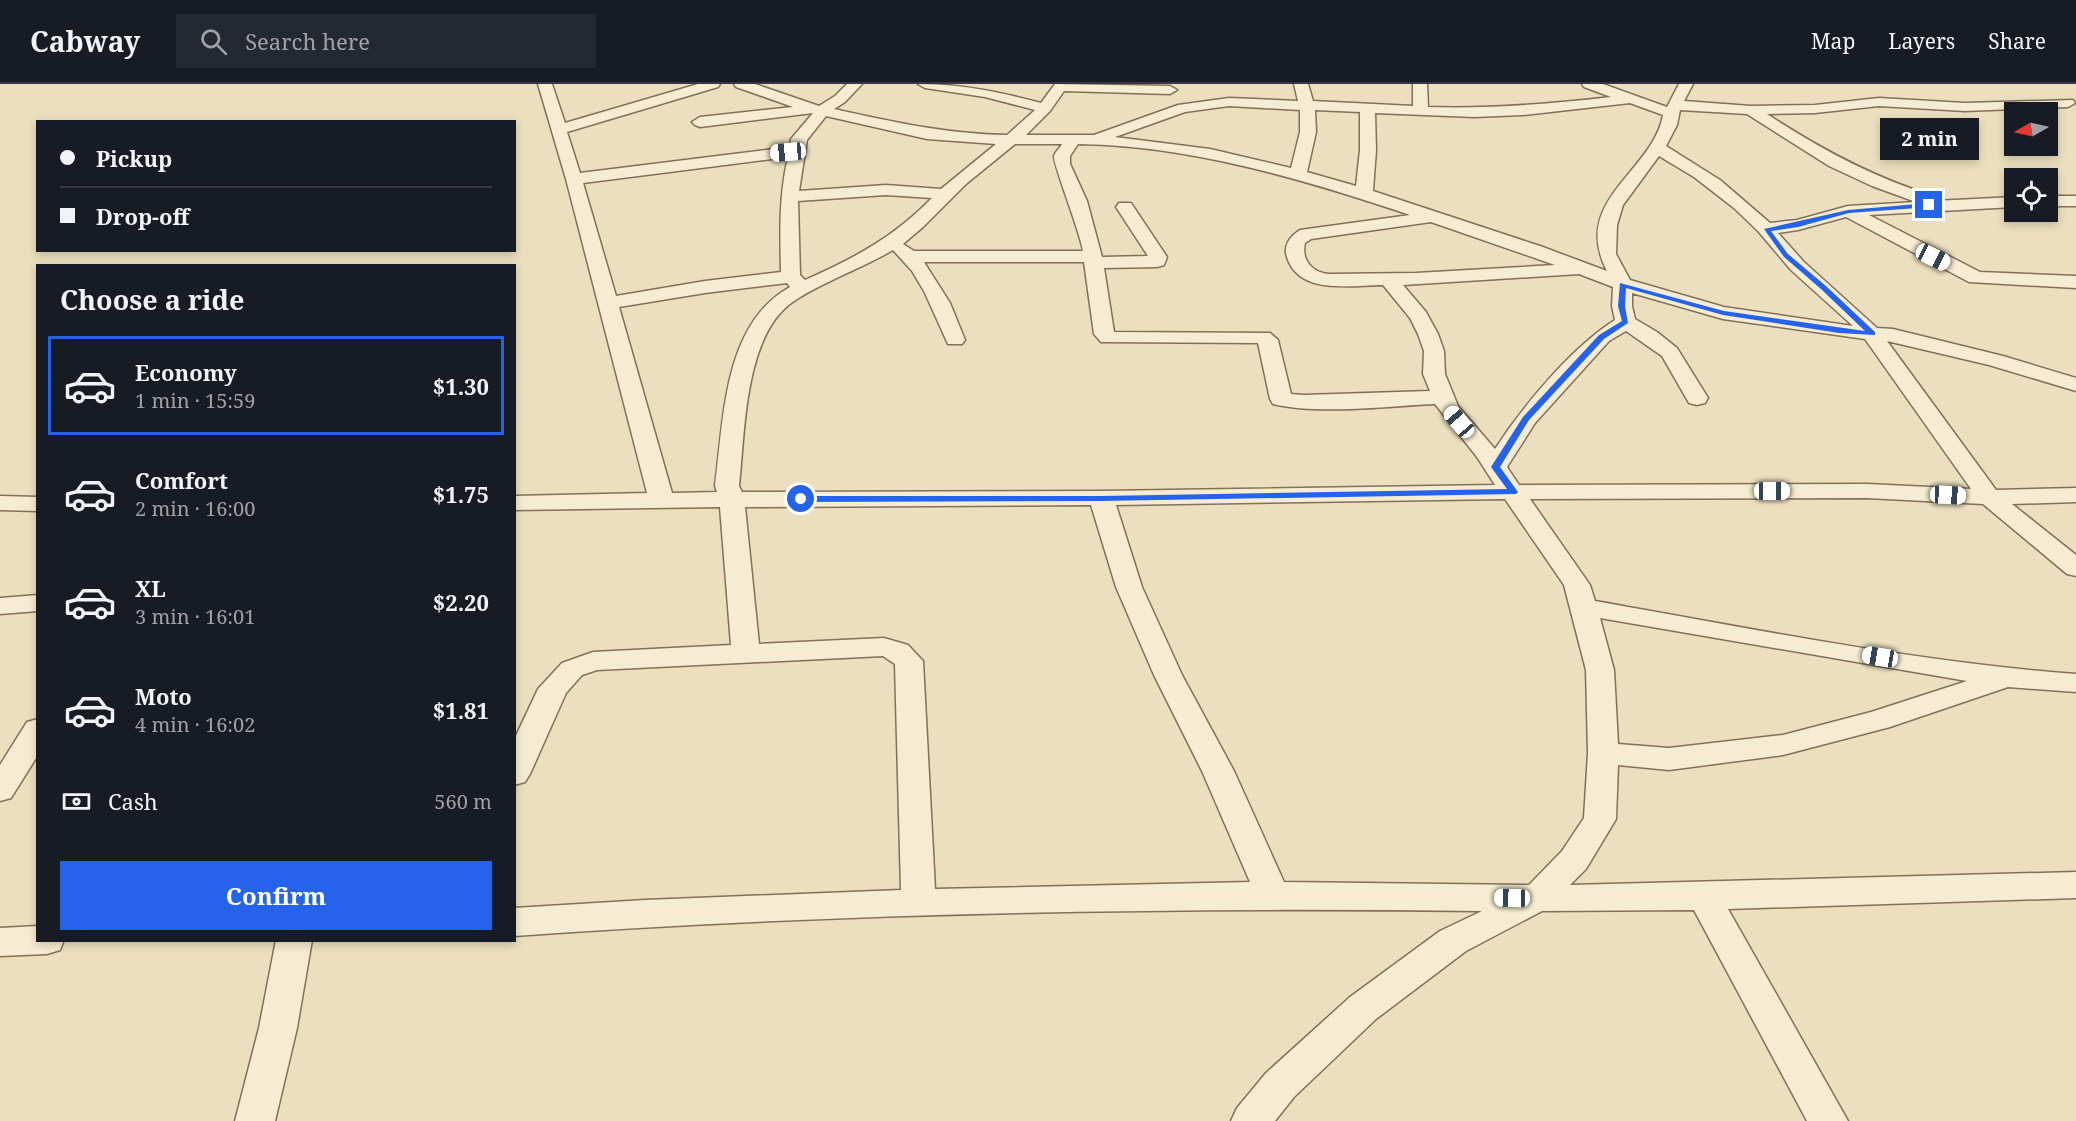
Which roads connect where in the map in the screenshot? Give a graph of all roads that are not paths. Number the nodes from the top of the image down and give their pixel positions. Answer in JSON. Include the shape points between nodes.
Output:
{"nodes":[{"id":1,"x":545,"y":84,"type":"edge"},
{"id":2,"x":713,"y":84,"type":"edge"},
{"id":3,"x":741,"y":84,"type":"edge"},
{"id":4,"x":855,"y":84,"type":"edge"},
{"id":5,"x":925,"y":84,"type":"edge"},
{"id":6,"x":1301,"y":84,"type":"edge"},
{"id":7,"x":1420,"y":84,"type":"edge"},
{"id":8,"x":1589,"y":84,"type":"edge"},
{"id":9,"x":1061,"y":86,"type":"edge"},
{"id":10,"x":1169,"y":87,"type":"edge"},
{"id":11,"x":1910,"y":89,"type":"dead end"},
{"id":12,"x":2051,"y":90,"type":"dead end"},
{"id":13,"x":1629,"y":99,"type":"junction"},
{"id":14,"x":1678,"y":101,"type":"edge"},
{"id":15,"x":1308,"y":105,"type":"junction"},
{"id":16,"x":1937,"y":105,"type":"junction"},
{"id":17,"x":2072,"y":106,"type":"edge"},
{"id":18,"x":1045,"y":108,"type":"junction"},
{"id":19,"x":1183,"y":108,"type":"junction"},
{"id":20,"x":1367,"y":109,"type":"junction"},
{"id":21,"x":818,"y":110,"type":"junction"},
{"id":22,"x":1751,"y":110,"type":"junction"},
{"id":23,"x":1421,"y":112,"type":"junction"},
{"id":24,"x":700,"y":122,"type":"dead end"},
{"id":25,"x":559,"y":130,"type":"junction"},
{"id":26,"x":1010,"y":138,"type":"junction"},
{"id":27,"x":1074,"y":139,"type":"junction"},
{"id":28,"x":1098,"y":140,"type":"junction"},
{"id":29,"x":1657,"y":148,"type":"junction"},
{"id":30,"x":795,"y":151,"type":"junction"},
{"id":31,"x":1299,"y":175,"type":"junction"},
{"id":32,"x":574,"y":179,"type":"junction"},
{"id":33,"x":945,"y":194,"type":"junction"},
{"id":34,"x":1364,"y":194,"type":"junction"},
{"id":35,"x":790,"y":197,"type":"junction"},
{"id":36,"x":2058,"y":201,"type":"edge"},
{"id":37,"x":2076,"y":201,"type":"edge"},
{"id":38,"x":2004,"y":202,"type":"edge"},
{"id":39,"x":1942,"y":204,"type":"junction"},
{"id":40,"x":1125,"y":207,"type":"dead end"},
{"id":41,"x":1848,"y":212,"type":"junction"},
{"id":42,"x":1430,"y":217,"type":"junction"},
{"id":43,"x":1767,"y":229,"type":"junction"},
{"id":44,"x":893,"y":243,"type":"junction"},
{"id":45,"x":912,"y":257,"type":"junction"},
{"id":46,"x":1093,"y":260,"type":"junction"},
{"id":47,"x":1585,"y":268,"type":"junction"},
{"id":48,"x":1389,"y":280,"type":"junction"},
{"id":49,"x":797,"y":282,"type":"junction"},
{"id":50,"x":2076,"y":282,"type":"edge"},
{"id":51,"x":1623,"y":285,"type":"junction"},
{"id":52,"x":608,"y":303,"type":"junction"},
{"id":53,"x":1626,"y":322,"type":"junction"},
{"id":54,"x":1872,"y":334,"type":"junction"},
{"id":55,"x":955,"y":340,"type":"dead end"},
{"id":56,"x":2076,"y":385,"type":"edge"},
{"id":57,"x":1443,"y":397,"type":"junction"},
{"id":58,"x":1697,"y":398,"type":"dead end"},
{"id":59,"x":1495,"y":467,"type":"junction"},
{"id":60,"x":1513,"y":492,"type":"junction"},
{"id":61,"x":2076,"y":495,"type":"edge"},
{"id":62,"x":1989,"y":497,"type":"junction"},
{"id":63,"x":1101,"y":498,"type":"junction"},
{"id":64,"x":732,"y":499,"type":"junction"},
{"id":65,"x":662,"y":502,"type":"junction"},
{"id":66,"x":0,"y":503,"type":"edge"},
{"id":67,"x":516,"y":503,"type":"edge"},
{"id":68,"x":36,"y":504,"type":"edge"},
{"id":69,"x":2076,"y":568,"type":"edge"},
{"id":70,"x":36,"y":603,"type":"edge"},
{"id":71,"x":0,"y":606,"type":"edge"},
{"id":72,"x":1584,"y":607,"type":"junction"},
{"id":73,"x":746,"y":655,"type":"junction"},
{"id":74,"x":2007,"y":678,"type":"junction"},
{"id":75,"x":2076,"y":683,"type":"edge"},
{"id":76,"x":36,"y":732,"type":"edge"},
{"id":77,"x":1603,"y":753,"type":"junction"},
{"id":78,"x":516,"y":770,"type":"edge"},
{"id":79,"x":0,"y":790,"type":"edge"},
{"id":80,"x":2076,"y":885,"type":"edge"},
{"id":81,"x":1273,"y":895,"type":"junction"},
{"id":82,"x":1704,"y":897,"type":"junction"},
{"id":83,"x":1536,"y":899,"type":"junction"},
{"id":84,"x":919,"y":903,"type":"junction"},
{"id":85,"x":516,"y":922,"type":"edge"},
{"id":86,"x":36,"y":940,"type":"edge"},
{"id":87,"x":0,"y":942,"type":"edge"},
{"id":88,"x":294,"y":942,"type":"edge"},
{"id":89,"x":255,"y":1121,"type":"edge"},
{"id":90,"x":1251,"y":1121,"type":"edge"},
{"id":91,"x":1828,"y":1121,"type":"edge"}],
"edges":[{"from":1,"to":25,"type":"street"},
{"from":2,"to":25,"type":"street"},
{"from":3,"to":21,"type":"street"},
{"from":4,"to":21,"type":"street","via":[[840,99]]},
{"from":5,"to":18,"type":"street"},
{"from":6,"to":15,"type":"street"},
{"from":7,"to":23,"type":"street"},
{"from":8,"to":13,"type":"street"},
{"from":9,"to":10,"type":"street"},
{"from":9,"to":18,"type":"street"},
{"from":10,"to":19,"type":"street"},
{"from":11,"to":16,"type":"street"},
{"from":12,"to":17,"type":"street"},
{"from":13,"to":14,"type":"street"},
{"from":13,"to":23,"type":"street","via":[[1507,112]]},
{"from":14,"to":22,"type":"street"},
{"from":14,"to":29,"type":"street"},
{"from":15,"to":19,"type":"street","via":[[1243,102]]},
{"from":15,"to":20,"type":"street"},
{"from":15,"to":31,"type":"street","via":[[1308,132]]},
{"from":16,"to":17,"type":"street"},
{"from":16,"to":22,"type":"street","via":[[1879,102]]},
{"from":18,"to":26,"type":"street"},
{"from":19,"to":28,"type":"street"},
{"from":20,"to":23,"type":"street"},
{"from":20,"to":34,"type":"street"},
{"from":21,"to":24,"type":"street"},
{"from":21,"to":26,"type":"street","via":[[927,134]]},
{"from":21,"to":30,"type":"street"},
{"from":22,"to":39,"type":"street","via":[[1829,161]]},
{"from":25,"to":32,"type":"street"},
{"from":26,"to":27,"type":"street"},
{"from":26,"to":33,"type":"street"},
{"from":27,"to":28,"type":"street"},
{"from":27,"to":46,"type":"street","via":[[1062,156],[1062,164],[1078,201]]},
{"from":28,"to":31,"type":"street","via":[[1187,150]]},
{"from":29,"to":43,"type":"street","via":[[1731,195]]},
{"from":29,"to":51,"type":"street","via":[[1614,205],[1608,225],[1607,254]]},
{"from":30,"to":32,"type":"street"},
{"from":30,"to":35,"type":"street"},
{"from":31,"to":34,"type":"street"},
{"from":32,"to":52,"type":"street"},
{"from":33,"to":35,"type":"street","via":[[885,190]]},
{"from":33,"to":44,"type":"street"},
{"from":34,"to":42,"type":"street"},
{"from":35,"to":49,"type":"street","via":[[788,221]]},
{"from":36,"to":37,"type":"street"},
{"from":38,"to":39,"type":"street"},
{"from":39,"to":41,"type":"street"},
{"from":40,"to":46,"type":"street","via":[[1157,261]]},
{"from":41,"to":43,"type":"street"},
{"from":41,"to":50,"type":"street","via":[[1976,278]]},
{"from":42,"to":47,"type":"street"},
{"from":42,"to":48,"type":"street","via":[[1306,234],[1293,247],[1307,273],[1316,278]]},
{"from":43,"to":54,"type":"street","via":[[1786,256]]},
{"from":44,"to":45,"type":"street"},
{"from":44,"to":49,"type":"street","via":[[836,273]]},
{"from":45,"to":46,"type":"street"},
{"from":45,"to":55,"type":"street","via":[[949,320]]},
{"from":46,"to":57,"type":"street","via":[[1104,334],[1108,338],[1263,337],[1268,340],[1281,399],[1304,402]]},
{"from":47,"to":48,"type":"street"},
{"from":47,"to":51,"type":"street"},
{"from":48,"to":57,"type":"street","via":[[1419,316],[1428,334],[1434,351],[1434,374]]},
{"from":49,"to":52,"type":"street","via":[[705,287]]},
{"from":49,"to":64,"type":"street","via":[[768,314],[744,362],[727,486]]},
{"from":51,"to":53,"type":"street"},
{"from":51,"to":54,"type":"street","via":[[1723,313]]},
{"from":52,"to":65,"type":"street"},
{"from":53,"to":58,"type":"street","via":[[1670,352]]},
{"from":53,"to":59,"type":"street","via":[[1602,337],[1526,419]]},
{"from":54,"to":56,"type":"street","via":[[1893,335],[1996,360]]},
{"from":54,"to":62,"type":"street"},
{"from":57,"to":59,"type":"street"},
{"from":59,"to":60,"type":"street"},
{"from":60,"to":62,"type":"street","via":[[1867,491]]},
{"from":60,"to":63,"type":"street"},
{"from":60,"to":72,"type":"street","via":[[1576,585]]},
{"from":61,"to":62,"type":"street"},
{"from":62,"to":69,"type":"street"},
{"from":63,"to":64,"type":"street"},
{"from":63,"to":81,"type":"street","via":[[1129,587]]},
{"from":64,"to":65,"type":"street"},
{"from":64,"to":73,"type":"street"},
{"from":65,"to":67,"type":"street"},
{"from":66,"to":68,"type":"street"},
{"from":70,"to":71,"type":"street"},
{"from":72,"to":74,"type":"street"},
{"from":72,"to":77,"type":"street","via":[[1600,670]]},
{"from":73,"to":78,"type":"street","via":[[593,662],[572,669],[554,689]]},
{"from":73,"to":84,"type":"street","via":[[884,647],[898,651],[909,661]]},
{"from":74,"to":75,"type":"street"},
{"from":74,"to":77,"type":"street","via":[[1879,720],[1783,745],[1669,759]]},
{"from":76,"to":79,"type":"street"},
{"from":77,"to":83,"type":"street","via":[[1600,819],[1574,860]]},
{"from":80,"to":82,"type":"street"},
{"from":81,"to":83,"type":"street"},
{"from":81,"to":84,"type":"street"},
{"from":82,"to":83,"type":"street"},
{"from":82,"to":91,"type":"street"},
{"from":83,"to":90,"type":"street","via":[[1453,941],[1363,1008],[1280,1085]]},
{"from":84,"to":85,"type":"street"},
{"from":86,"to":87,"type":"street"},
{"from":88,"to":89,"type":"street"}]}
